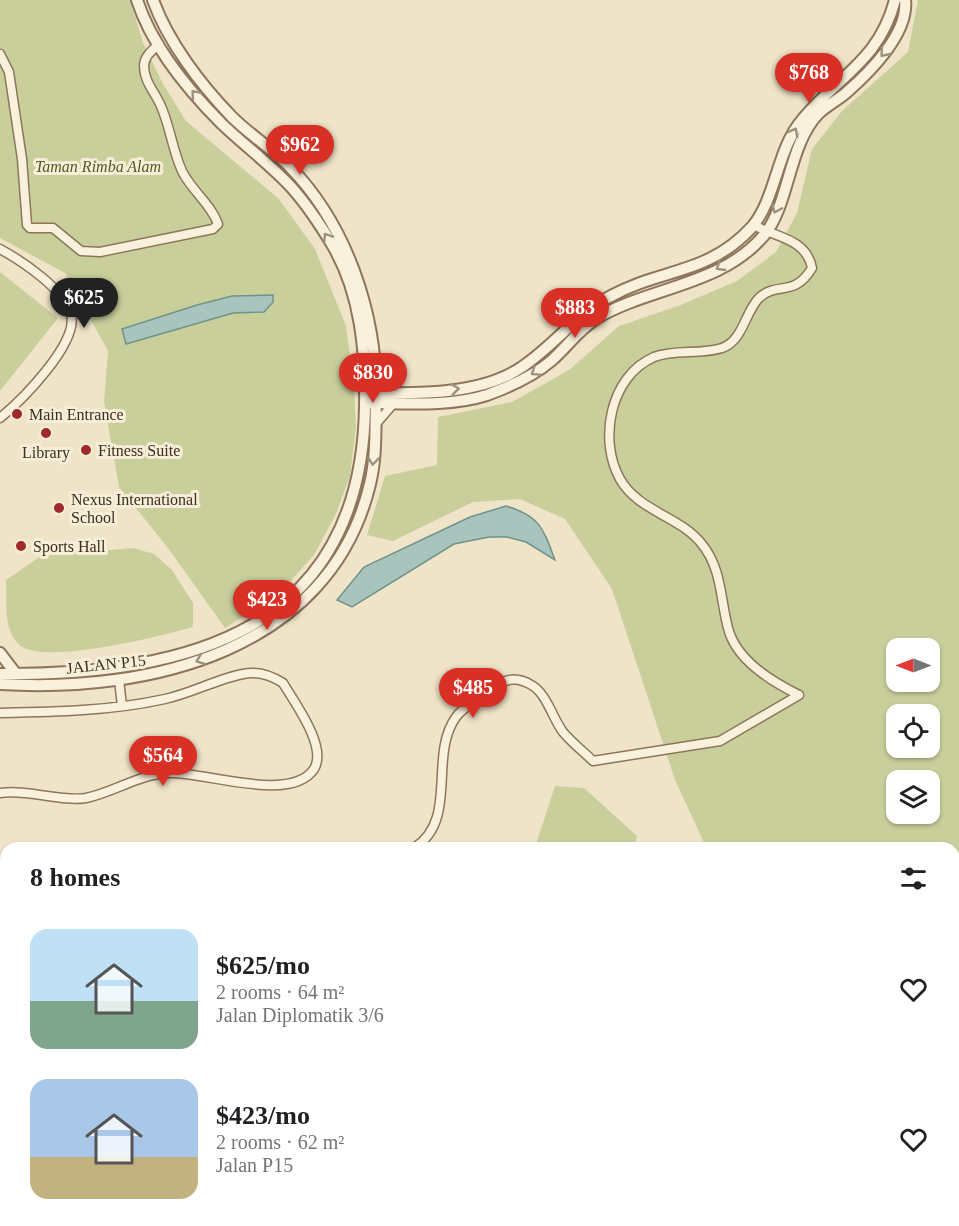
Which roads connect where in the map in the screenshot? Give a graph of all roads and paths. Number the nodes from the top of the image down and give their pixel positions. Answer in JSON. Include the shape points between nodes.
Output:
{"nodes":[{"id":1,"x":894,"y":0,"type":"edge"},
{"id":2,"x":905,"y":0,"type":"edge"},
{"id":3,"x":153,"y":1,"type":"edge"},
{"id":4,"x":139,"y":5,"type":"edge"},
{"id":5,"x":159,"y":44,"type":"junction"},
{"id":6,"x":0,"y":54,"type":"edge"},
{"id":7,"x":754,"y":225,"type":"junction"},
{"id":8,"x":766,"y":232,"type":"junction"},
{"id":9,"x":0,"y":249,"type":"edge"},
{"id":10,"x":343,"y":255,"type":"junction"},
{"id":11,"x":376,"y":378,"type":"junction"},
{"id":12,"x":370,"y":398,"type":"junction"},
{"id":13,"x":394,"y":398,"type":"junction"},
{"id":14,"x":0,"y":418,"type":"edge"},
{"id":15,"x":375,"y":425,"type":"junction"},
{"id":16,"x":236,"y":640,"type":"junction"},
{"id":17,"x":0,"y":653,"type":"edge"},
{"id":18,"x":0,"y":674,"type":"edge"},
{"id":19,"x":16,"y":674,"type":"junction"},
{"id":20,"x":119,"y":681,"type":"junction"},
{"id":21,"x":0,"y":684,"type":"edge"},
{"id":22,"x":122,"y":706,"type":"junction"},
{"id":23,"x":0,"y":713,"type":"edge"},
{"id":24,"x":0,"y":793,"type":"edge"},
{"id":25,"x":420,"y":842,"type":"edge"}],
"edges":[{"from":7,"to":1,"type":"street","one_way":true,"via":[[798,124],[816,102],[872,51],[889,24]]},
{"from":2,"to":8,"type":"street","one_way":true,"via":[[907,10],[888,50],[847,92],[817,115],[800,144]]},
{"from":3,"to":4,"type":"street"},
{"from":3,"to":10,"type":"street","via":[[167,30],[206,86],[232,117],[291,168],[315,197]]},
{"from":4,"to":5,"type":"street"},
{"from":5,"to":6,"type":"street","via":[[144,64],[149,87],[168,123],[182,171],[218,224],[213,230],[100,252],[81,250],[53,228],[27,225],[9,72]]},
{"from":10,"to":5,"type":"street","one_way":true,"via":[[293,189],[215,116]]},
{"from":7,"to":8,"type":"street"},
{"from":13,"to":7,"type":"street","one_way":true,"via":[[494,381],[536,356],[611,295],[698,266],[724,252]]},
{"from":8,"to":13,"type":"street","one_way":true,"via":[[749,250],[695,281],[622,304],[596,319],[573,336],[551,361],[518,382],[468,400]]},
{"from":8,"to":25,"type":"street","via":[[797,242],[809,257],[812,268],[804,280],[795,287],[759,298],[739,334],[724,348],[656,356],[642,363],[627,380],[612,411],[609,444],[620,480],[634,498],[693,534],[709,553],[735,645],[773,682],[799,695],[720,741],[593,760],[562,731],[536,688],[509,678],[456,716],[444,750],[438,814],[432,830]]},
{"from":9,"to":14,"type":"street","via":[[32,270],[54,291],[68,306],[72,322],[61,348],[38,380]]},
{"from":10,"to":11,"type":"street","via":[[367,314]]},
{"from":10,"to":12,"type":"street","via":[[358,309]]},
{"from":11,"to":12,"type":"street"},
{"from":11,"to":13,"type":"street"},
{"from":12,"to":13,"type":"street"},
{"from":12,"to":15,"type":"street","name":"JALAN P15"},
{"from":12,"to":16,"type":"street","name":"JALAN P15","via":[[359,478],[338,537],[306,582]]},
{"from":13,"to":15,"type":"street"},
{"from":15,"to":16,"type":"street","name":"JALAN P15","one_way":true,"via":[[370,483],[360,515],[340,554],[315,589],[290,613]]},
{"from":16,"to":19,"type":"street","name":"JALAN P15","via":[[142,664]]},
{"from":16,"to":20,"type":"street","name":"JALAN P15","one_way":true,"via":[[189,664]]},
{"from":17,"to":19,"type":"street"},
{"from":18,"to":19,"type":"street","name":"JALAN P15"},
{"from":20,"to":21,"type":"street","name":"JALAN P15"},
{"from":20,"to":22,"type":"street"},
{"from":22,"to":23,"type":"street"},
{"from":22,"to":24,"type":"street","via":[[165,699],[244,673],[274,677],[283,683],[297,705],[317,745],[318,758],[306,777],[290,783],[243,783],[169,773],[147,776],[84,798]]}]}
